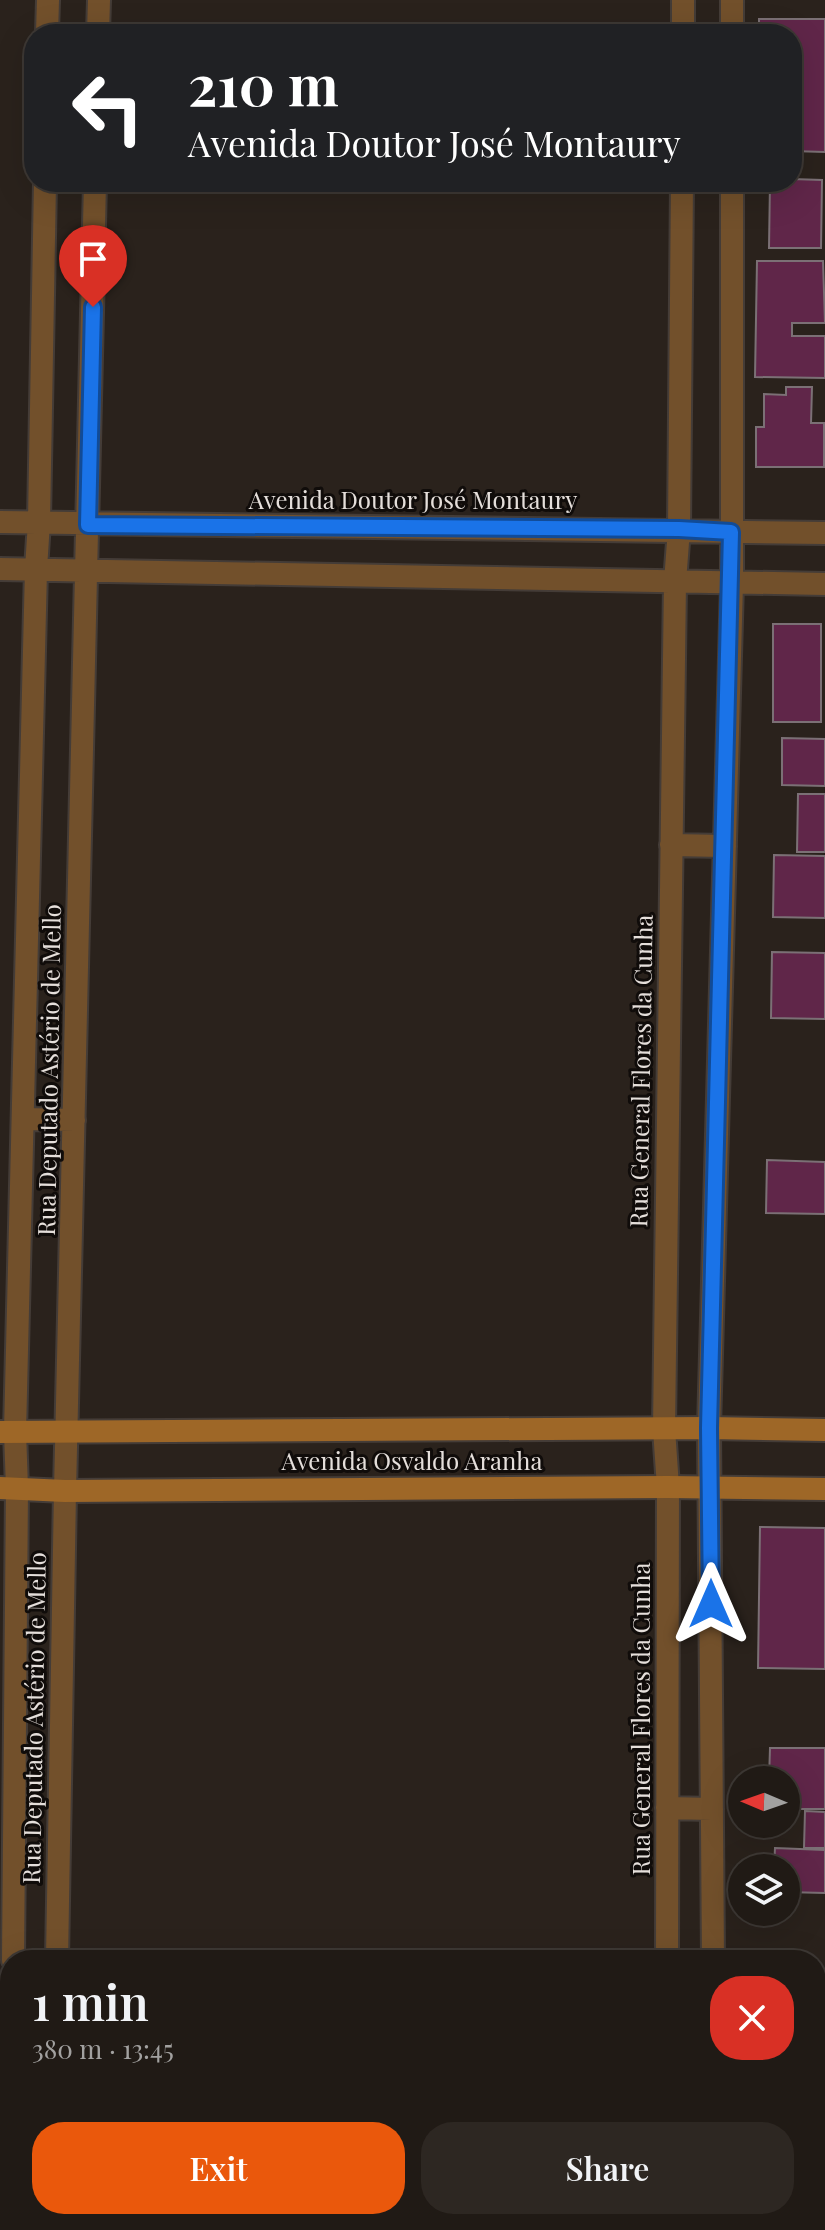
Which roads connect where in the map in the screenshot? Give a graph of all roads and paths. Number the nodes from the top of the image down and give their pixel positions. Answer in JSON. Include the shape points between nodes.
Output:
{"nodes":[{"id":1,"x":48,"y":0,"type":"edge"},
{"id":2,"x":99,"y":0,"type":"edge"},
{"id":3,"x":683,"y":0,"type":"edge"},
{"id":4,"x":732,"y":0,"type":"edge"},
{"id":5,"x":47,"y":24,"type":"edge"},
{"id":6,"x":98,"y":24,"type":"edge"},
{"id":7,"x":683,"y":24,"type":"edge"},
{"id":8,"x":732,"y":24,"type":"edge"},
{"id":9,"x":45,"y":192,"type":"edge"},
{"id":10,"x":95,"y":192,"type":"edge"},
{"id":11,"x":682,"y":192,"type":"edge"},
{"id":12,"x":732,"y":192,"type":"edge"},
{"id":13,"x":0,"y":522,"type":"edge"},
{"id":14,"x":39,"y":522,"type":"junction"},
{"id":15,"x":88,"y":525,"type":"junction"},
{"id":16,"x":679,"y":529,"type":"junction"},
{"id":17,"x":731,"y":532,"type":"junction"},
{"id":18,"x":825,"y":533,"type":"edge"},
{"id":19,"x":0,"y":569,"type":"edge"},
{"id":20,"x":36,"y":569,"type":"junction"},
{"id":21,"x":88,"y":569,"type":"junction"},
{"id":22,"x":675,"y":582,"type":"junction"},
{"id":23,"x":732,"y":583,"type":"junction"},
{"id":24,"x":825,"y":584,"type":"edge"},
{"id":25,"x":671,"y":845,"type":"junction"},
{"id":26,"x":725,"y":846,"type":"junction"},
{"id":27,"x":23,"y":1119,"type":"junction"},
{"id":28,"x":74,"y":1120,"type":"junction"},
{"id":29,"x":709,"y":1428,"type":"junction"},
{"id":30,"x":664,"y":1429,"type":"junction"},
{"id":31,"x":825,"y":1430,"type":"edge"},
{"id":32,"x":8,"y":1432,"type":"edge"},
{"id":33,"x":67,"y":1433,"type":"junction"},
{"id":34,"x":668,"y":1487,"type":"junction"},
{"id":35,"x":8,"y":1488,"type":"edge"},
{"id":36,"x":710,"y":1488,"type":"junction"},
{"id":37,"x":825,"y":1489,"type":"edge"},
{"id":38,"x":65,"y":1491,"type":"junction"},
{"id":39,"x":667,"y":1808,"type":"junction"},
{"id":40,"x":712,"y":1809,"type":"junction"},
{"id":41,"x":13,"y":1950,"type":"edge"},
{"id":42,"x":57,"y":1950,"type":"edge"},
{"id":43,"x":667,"y":1950,"type":"edge"},
{"id":44,"x":713,"y":1950,"type":"edge"}],
"edges":[{"from":1,"to":5,"type":"street"},
{"from":2,"to":6,"type":"street"},
{"from":3,"to":7,"type":"street"},
{"from":4,"to":8,"type":"street"},
{"from":9,"to":14,"type":"street","name":"Rua Deputado Astério de Mello"},
{"from":10,"to":15,"type":"street","name":"Rua Deputado Astério de Mello"},
{"from":11,"to":16,"type":"street","name":"Rua General Flores da Cunha"},
{"from":12,"to":17,"type":"street"},
{"from":13,"to":14,"type":"street","name":"Avenida Doutor José Montaury"},
{"from":14,"to":15,"type":"street","name":"Avenida Doutor José Montaury"},
{"from":14,"to":20,"type":"street","name":"Rua Deputado Astério de Mello"},
{"from":15,"to":16,"type":"street","name":"Avenida Doutor José Montaury"},
{"from":15,"to":21,"type":"street","name":"Rua Deputado Astério de Mello"},
{"from":16,"to":17,"type":"street","name":"Avenida Doutor José Montaury"},
{"from":16,"to":22,"type":"street","name":"Rua General Flores da Cunha"},
{"from":17,"to":18,"type":"street","name":"Avenida Doutor José Montaury"},
{"from":17,"to":23,"type":"street"},
{"from":19,"to":20,"type":"street"},
{"from":20,"to":21,"type":"street"},
{"from":20,"to":27,"type":"street","name":"Rua Deputado Astério de Mello"},
{"from":21,"to":22,"type":"street"},
{"from":21,"to":28,"type":"street","name":"Rua Deputado Astério de Mello"},
{"from":22,"to":23,"type":"street"},
{"from":22,"to":25,"type":"street","name":"Rua General Flores da Cunha"},
{"from":23,"to":24,"type":"street"},
{"from":23,"to":26,"type":"street"},
{"from":25,"to":26,"type":"street"},
{"from":25,"to":30,"type":"street","name":"Rua General Flores da Cunha"},
{"from":26,"to":29,"type":"street"},
{"from":27,"to":28,"type":"street"},
{"from":27,"to":32,"type":"street","name":"Rua Deputado Astério de Mello"},
{"from":28,"to":33,"type":"street","name":"Rua Deputado Astério de Mello"},
{"from":29,"to":30,"type":"main road","name":"Avenida Osvaldo Aranha"},
{"from":29,"to":31,"type":"main road","name":"Avenida Osvaldo Aranha"},
{"from":29,"to":36,"type":"street"},
{"from":30,"to":33,"type":"main road","name":"Avenida Osvaldo Aranha"},
{"from":30,"to":34,"type":"street","name":"Rua General Flores da Cunha"},
{"from":32,"to":33,"type":"main road","name":"Avenida Osvaldo Aranha"},
{"from":32,"to":35,"type":"street","name":"Rua Deputado Astério de Mello"},
{"from":33,"to":38,"type":"street","name":"Rua Deputado Astério de Mello"},
{"from":34,"to":36,"type":"main road","name":"Avenida Osvaldo Aranha"},
{"from":34,"to":38,"type":"main road","name":"Avenida Osvaldo Aranha"},
{"from":34,"to":39,"type":"street","name":"Rua General Flores da Cunha"},
{"from":35,"to":38,"type":"main road","name":"Avenida Osvaldo Aranha"},
{"from":35,"to":41,"type":"street","name":"Rua Deputado Astério de Mello"},
{"from":36,"to":37,"type":"main road","name":"Avenida Osvaldo Aranha"},
{"from":36,"to":40,"type":"street"},
{"from":38,"to":42,"type":"street","name":"Rua Deputado Astério de Mello"},
{"from":39,"to":40,"type":"street"},
{"from":39,"to":43,"type":"street","name":"Rua General Flores da Cunha"},
{"from":40,"to":44,"type":"street"}]}
